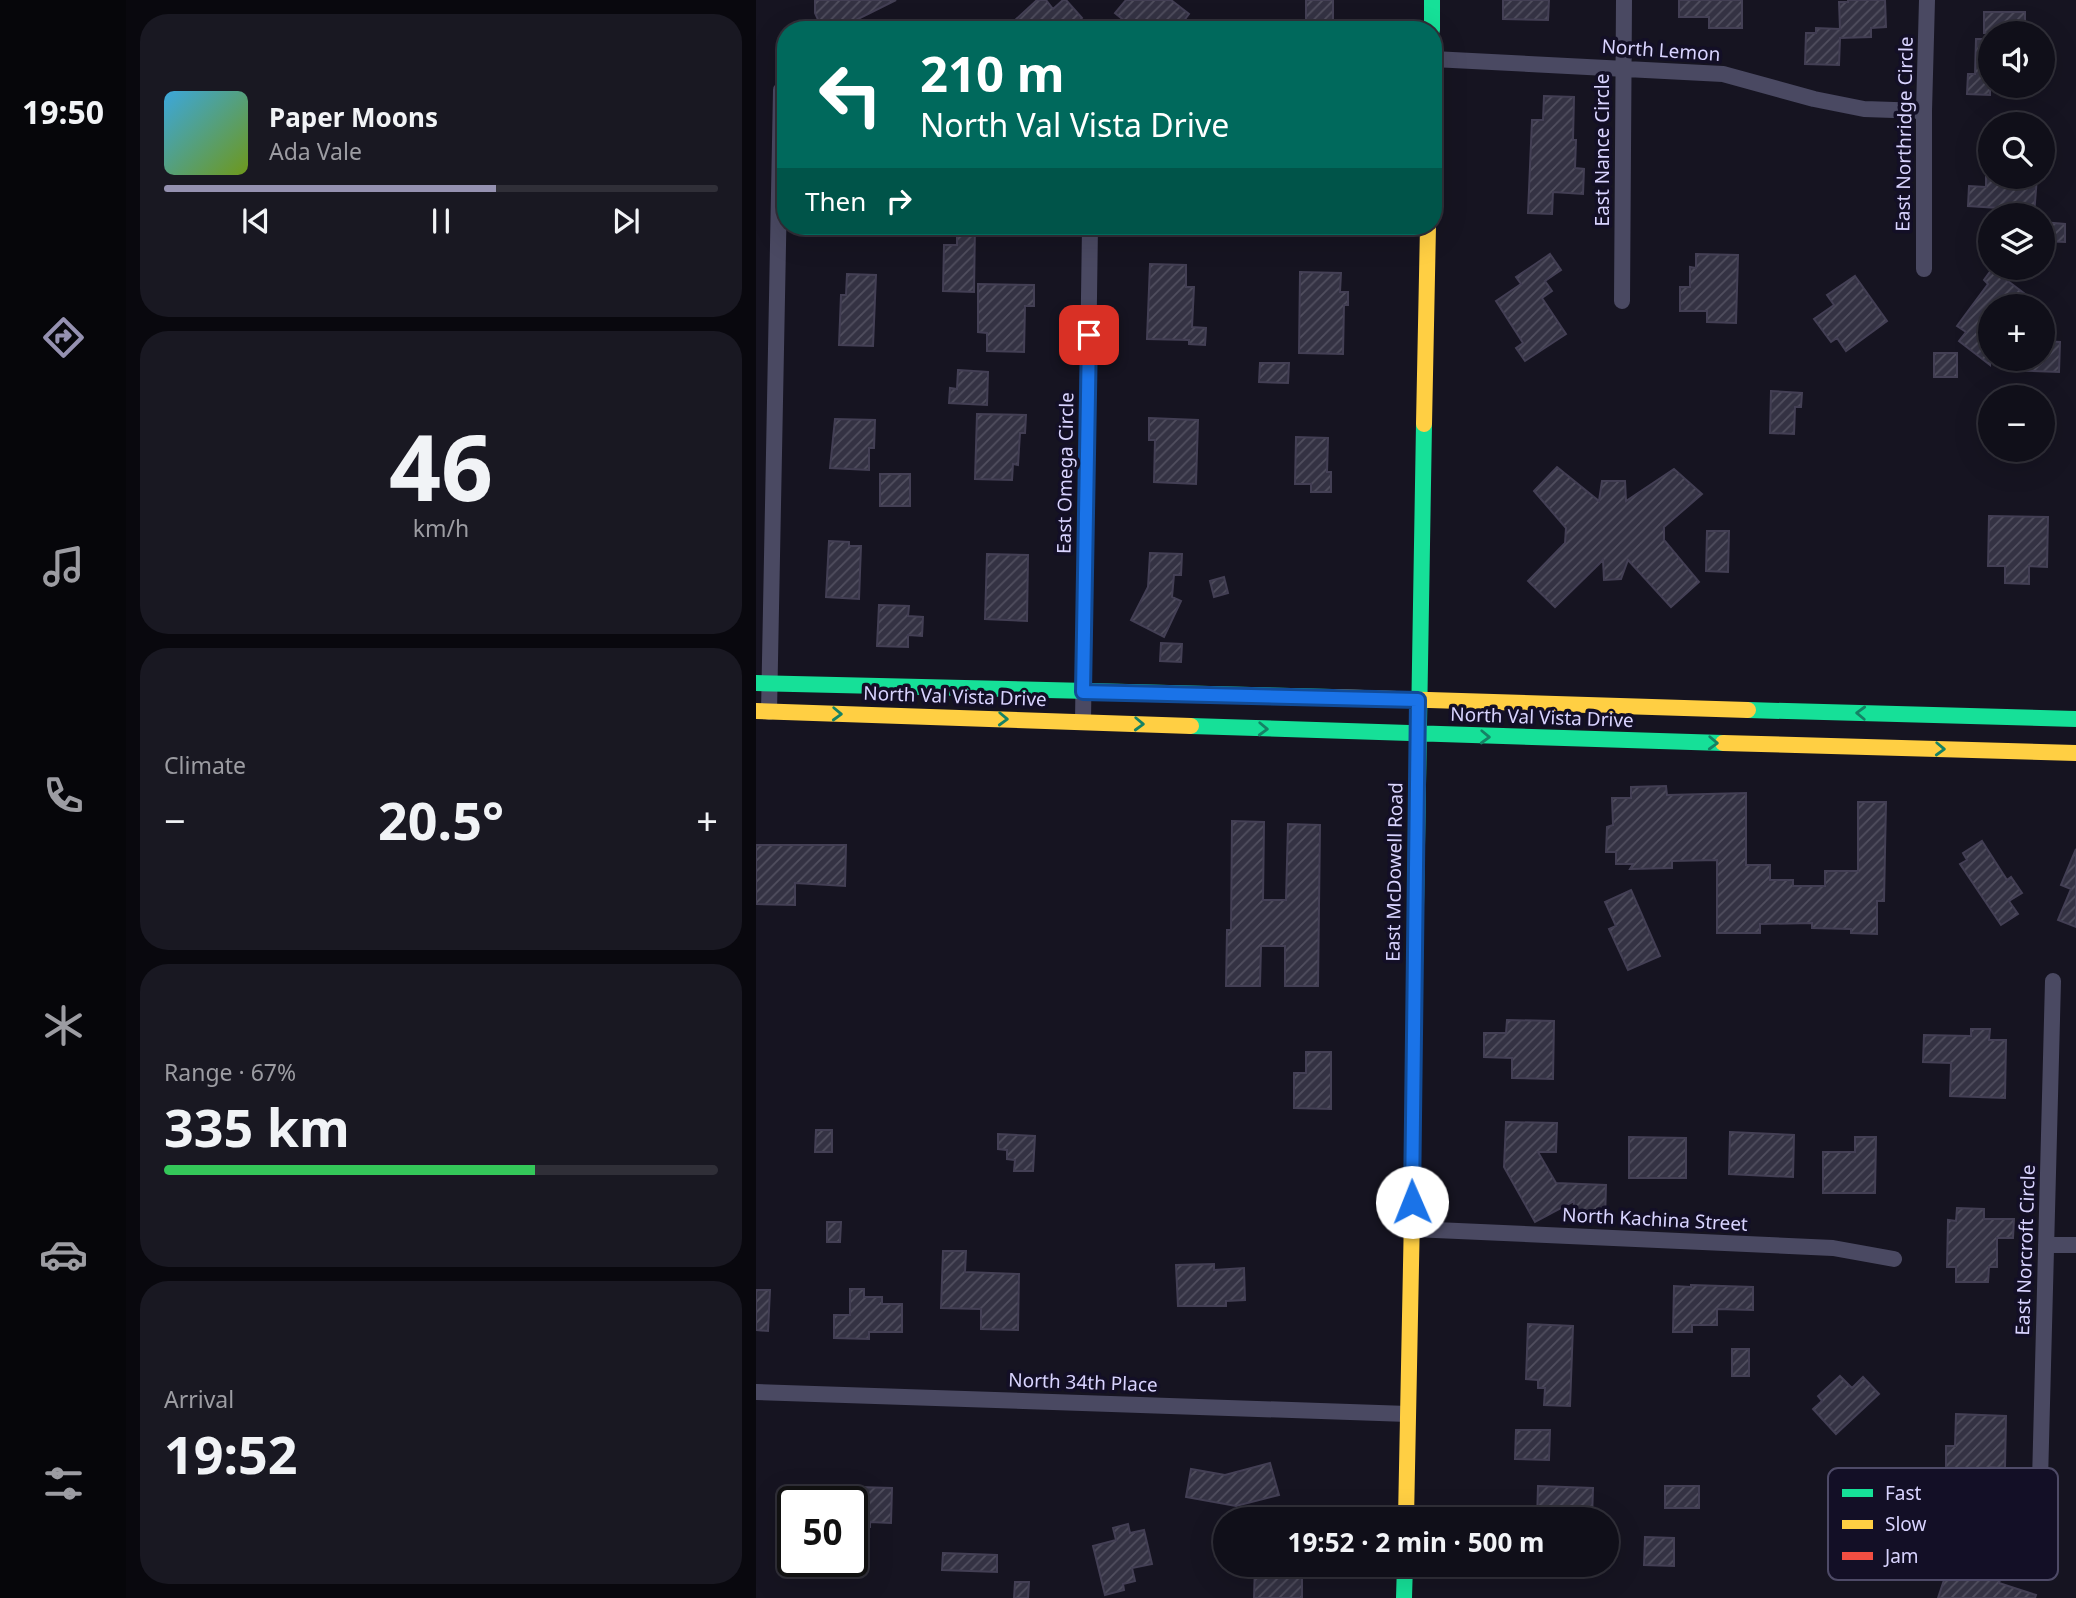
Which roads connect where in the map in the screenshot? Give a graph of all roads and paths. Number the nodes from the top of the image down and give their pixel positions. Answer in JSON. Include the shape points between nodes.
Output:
{"nodes":[{"id":1,"x":1432,"y":0,"type":"edge"},
{"id":2,"x":1624,"y":0,"type":"edge"},
{"id":3,"x":1927,"y":0,"type":"edge"},
{"id":4,"x":1432,"y":21,"type":"edge"},
{"id":5,"x":1442,"y":59,"type":"edge"},
{"id":6,"x":1623,"y":67,"type":"junction"},
{"id":7,"x":1924,"y":111,"type":"junction"},
{"id":8,"x":777,"y":222,"type":"edge"},
{"id":9,"x":1090,"y":235,"type":"edge"},
{"id":10,"x":1428,"y":235,"type":"edge"},
{"id":11,"x":1924,"y":269,"type":"dead end"},
{"id":12,"x":1622,"y":301,"type":"dead end"},
{"id":13,"x":763,"y":683,"type":"edge"},
{"id":14,"x":1083,"y":692,"type":"junction"},
{"id":15,"x":1418,"y":700,"type":"junction"},
{"id":16,"x":763,"y":712,"type":"edge"},
{"id":17,"x":2076,"y":719,"type":"edge"},
{"id":18,"x":1083,"y":721,"type":"junction"},
{"id":19,"x":1797,"y":728,"type":"junction"},
{"id":20,"x":1417,"y":734,"type":"junction"},
{"id":21,"x":2016,"y":735,"type":"junction"},
{"id":22,"x":2076,"y":753,"type":"edge"},
{"id":23,"x":2053,"y":981,"type":"dead end"},
{"id":24,"x":1413,"y":1229,"type":"junction"},
{"id":25,"x":2046,"y":1245,"type":"junction"},
{"id":26,"x":2076,"y":1245,"type":"edge"},
{"id":27,"x":1894,"y":1259,"type":"dead end"},
{"id":28,"x":756,"y":1392,"type":"edge"},
{"id":29,"x":1408,"y":1414,"type":"junction"},
{"id":30,"x":2040,"y":1468,"type":"edge"},
{"id":31,"x":1406,"y":1507,"type":"edge"},
{"id":32,"x":1405,"y":1577,"type":"edge"},
{"id":33,"x":1404,"y":1598,"type":"edge"}],
"edges":[{"from":1,"to":4,"type":"main road"},
{"from":2,"to":6,"type":"street","name":"East Nance Circle"},
{"from":3,"to":7,"type":"street","name":"East Northridge Circle"},
{"from":5,"to":6,"type":"street","name":"North Lemon"},
{"from":6,"to":7,"type":"street","name":"North Lemon","via":[[1723,74],[1864,109]]},
{"from":6,"to":12,"type":"street","name":"East Nance Circle"},
{"from":7,"to":11,"type":"street","name":"East Northridge Circle"},
{"from":8,"to":13,"type":"street"},
{"from":9,"to":14,"type":"street","name":"East Omega Circle"},
{"from":10,"to":15,"type":"main road","name":"East McDowell Road"},
{"from":13,"to":14,"type":"main road","name":"North Val Vista Drive"},
{"from":13,"to":16,"type":"street"},
{"from":14,"to":15,"type":"main road","name":"North Val Vista Drive"},
{"from":14,"to":18,"type":"street","name":"East Omega Circle"},
{"from":15,"to":19,"type":"main road","name":"North Val Vista Drive"},
{"from":15,"to":20,"type":"main road","name":"East McDowell Road"},
{"from":16,"to":18,"type":"main road","name":"North Val Vista Drive","one_way":true},
{"from":17,"to":21,"type":"main road","name":"North Val Vista Drive"},
{"from":18,"to":20,"type":"main road","name":"North Val Vista Drive","one_way":true},
{"from":20,"to":19,"type":"main road","name":"North Val Vista Drive","one_way":true},
{"from":19,"to":21,"type":"main road","name":"North Val Vista Drive","one_way":true},
{"from":21,"to":19,"type":"main road","name":"North Val Vista Drive","one_way":true},
{"from":20,"to":24,"type":"main road","name":"East McDowell Road"},
{"from":21,"to":22,"type":"main road","name":"North Val Vista Drive"},
{"from":23,"to":25,"type":"street","name":"East Norcroft Circle"},
{"from":24,"to":27,"type":"street","name":"North Kachina Street","via":[[1833,1248]]},
{"from":24,"to":29,"type":"main road","name":"East McDowell Road"},
{"from":25,"to":26,"type":"street"},
{"from":25,"to":30,"type":"street","name":"East Norcroft Circle"},
{"from":28,"to":29,"type":"street","name":"North 34th Place"},
{"from":29,"to":31,"type":"main road","name":"East McDowell Road"},
{"from":32,"to":33,"type":"main road"}]}
